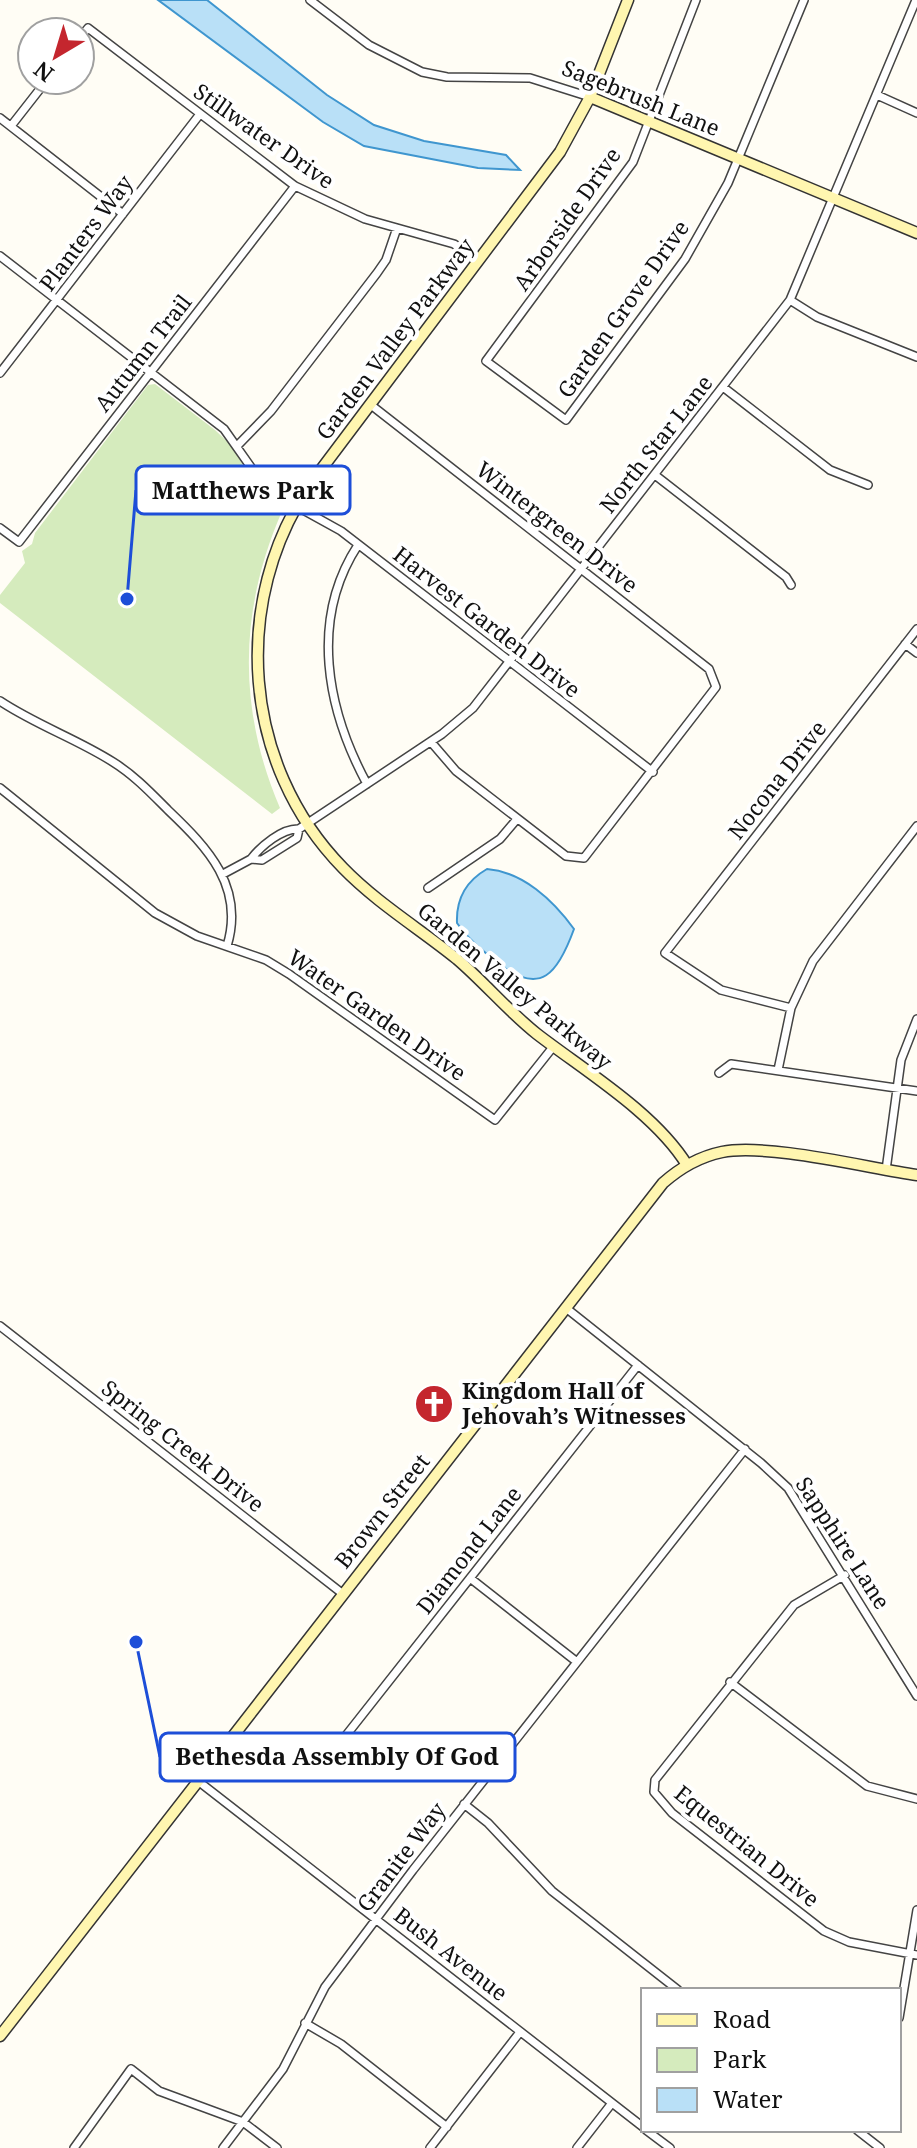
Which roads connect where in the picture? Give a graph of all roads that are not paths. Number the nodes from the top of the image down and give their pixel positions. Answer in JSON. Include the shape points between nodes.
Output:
{"nodes":[{"id":1,"x":310,"y":0,"type":"edge"},
{"id":2,"x":628,"y":0,"type":"edge"},
{"id":3,"x":696,"y":0,"type":"edge"},
{"id":4,"x":804,"y":0,"type":"edge"},
{"id":5,"x":916,"y":0,"type":"edge"},
{"id":6,"x":96,"y":34,"type":"edge"},
{"id":7,"x":877,"y":95,"type":"junction"},
{"id":8,"x":34,"y":96,"type":"edge"},
{"id":9,"x":590,"y":97,"type":"junction"},
{"id":10,"x":917,"y":113,"type":"edge"},
{"id":11,"x":200,"y":114,"type":"junction"},
{"id":12,"x":0,"y":118,"type":"edge"},
{"id":13,"x":649,"y":121,"type":"junction"},
{"id":14,"x":11,"y":126,"type":"junction"},
{"id":15,"x":738,"y":159,"type":"junction"},
{"id":16,"x":295,"y":186,"type":"junction"},
{"id":17,"x":833,"y":198,"type":"junction"},
{"id":18,"x":123,"y":214,"type":"junction"},
{"id":19,"x":397,"y":228,"type":"junction"},
{"id":20,"x":917,"y":233,"type":"edge"},
{"id":21,"x":0,"y":256,"type":"edge"},
{"id":22,"x":479,"y":261,"type":"junction"},
{"id":23,"x":790,"y":300,"type":"junction"},
{"id":24,"x":57,"y":301,"type":"junction"},
{"id":25,"x":917,"y":357,"type":"edge"},
{"id":26,"x":0,"y":373,"type":"edge"},
{"id":27,"x":151,"y":373,"type":"junction"},
{"id":28,"x":723,"y":387,"type":"junction"},
{"id":29,"x":371,"y":405,"type":"junction"},
{"id":30,"x":566,"y":420,"type":"joint"},
{"id":31,"x":238,"y":445,"type":"junction"},
{"id":32,"x":655,"y":475,"type":"junction"},
{"id":33,"x":868,"y":485,"type":"dead end"},
{"id":34,"x":296,"y":507,"type":"junction"},
{"id":35,"x":0,"y":528,"type":"edge"},
{"id":36,"x":358,"y":545,"type":"junction"},
{"id":37,"x":582,"y":569,"type":"junction"},
{"id":38,"x":791,"y":585,"type":"dead end"},
{"id":39,"x":917,"y":629,"type":"edge"},
{"id":40,"x":905,"y":644,"type":"junction"},
{"id":41,"x":917,"y":653,"type":"edge"},
{"id":42,"x":510,"y":663,"type":"junction"},
{"id":43,"x":0,"y":701,"type":"edge"},
{"id":44,"x":431,"y":742,"type":"junction"},
{"id":45,"x":653,"y":772,"type":"junction"},
{"id":46,"x":367,"y":784,"type":"junction"},
{"id":47,"x":0,"y":788,"type":"edge"},
{"id":48,"x":517,"y":819,"type":"junction"},
{"id":49,"x":304,"y":826,"type":"junction"},
{"id":50,"x":917,"y":826,"type":"edge"},
{"id":51,"x":223,"y":874,"type":"junction"},
{"id":52,"x":428,"y":888,"type":"dead end"},
{"id":53,"x":227,"y":946,"type":"junction"},
{"id":54,"x":791,"y":1008,"type":"junction"},
{"id":55,"x":917,"y":1019,"type":"edge"},
{"id":56,"x":553,"y":1047,"type":"junction"},
{"id":57,"x":778,"y":1070,"type":"junction"},
{"id":58,"x":719,"y":1073,"type":"dead end"},
{"id":59,"x":896,"y":1087,"type":"junction"},
{"id":60,"x":917,"y":1091,"type":"edge"},
{"id":61,"x":687,"y":1165,"type":"junction"},
{"id":62,"x":886,"y":1170,"type":"junction"},
{"id":63,"x":917,"y":1175,"type":"edge"},
{"id":64,"x":566,"y":1308,"type":"junction"},
{"id":65,"x":0,"y":1326,"type":"edge"},
{"id":66,"x":638,"y":1365,"type":"junction"},
{"id":67,"x":745,"y":1449,"type":"junction"},
{"id":68,"x":845,"y":1575,"type":"junction"},
{"id":69,"x":470,"y":1578,"type":"junction"},
{"id":70,"x":343,"y":1594,"type":"junction"},
{"id":71,"x":577,"y":1662,"type":"junction"},
{"id":72,"x":730,"y":1682,"type":"junction"},
{"id":73,"x":917,"y":1696,"type":"edge"},
{"id":74,"x":329,"y":1757,"type":"dead end"},
{"id":75,"x":198,"y":1781,"type":"junction"},
{"id":76,"x":917,"y":1799,"type":"edge"},
{"id":77,"x":464,"y":1804,"type":"junction"},
{"id":78,"x":917,"y":1910,"type":"edge"},
{"id":79,"x":377,"y":1919,"type":"junction"},
{"id":80,"x":913,"y":1954,"type":"edge"},
{"id":81,"x":675,"y":1988,"type":"edge"},
{"id":82,"x":901,"y":2009,"type":"edge"},
{"id":83,"x":305,"y":2023,"type":"junction"},
{"id":84,"x":520,"y":2032,"type":"junction"},
{"id":85,"x":0,"y":2036,"type":"edge"},
{"id":86,"x":612,"y":2103,"type":"junction"},
{"id":87,"x":243,"y":2122,"type":"junction"},
{"id":88,"x":641,"y":2126,"type":"edge"},
{"id":89,"x":447,"y":2127,"type":"junction"},
{"id":90,"x":649,"y":2132,"type":"edge"},
{"id":91,"x":863,"y":2132,"type":"edge"},
{"id":92,"x":74,"y":2148,"type":"edge"},
{"id":93,"x":223,"y":2148,"type":"edge"},
{"id":94,"x":277,"y":2148,"type":"edge"},
{"id":95,"x":430,"y":2148,"type":"edge"},
{"id":96,"x":577,"y":2148,"type":"edge"},
{"id":97,"x":670,"y":2148,"type":"edge"},
{"id":98,"x":880,"y":2148,"type":"edge"}],
"edges":[{"from":1,"to":9,"type":"street","name":"Sagebrush Lane","via":[[369,45],[422,72],[530,78]]},
{"from":2,"to":9,"type":"street","name":"Garden Valley Parkway"},
{"from":3,"to":13,"type":"street","name":"Arborside Drive"},
{"from":4,"to":15,"type":"street","name":"Garden Grove Drive"},
{"from":5,"to":7,"type":"street","name":"North Star Lane"},
{"from":6,"to":11,"type":"street","name":"Stillwater Drive"},
{"from":7,"to":10,"type":"street"},
{"from":7,"to":17,"type":"street","name":"North Star Lane"},
{"from":8,"to":14,"type":"street"},
{"from":9,"to":13,"type":"street","name":"Sagebrush Lane"},
{"from":9,"to":22,"type":"street","name":"Garden Valley Parkway","via":[[560,152]]},
{"from":11,"to":16,"type":"street","name":"Stillwater Drive"},
{"from":11,"to":18,"type":"street","name":"Planters Way"},
{"from":12,"to":14,"type":"street"},
{"from":13,"to":15,"type":"street","name":"Sagebrush Lane"},
{"from":13,"to":30,"type":"street","name":"Arborside Drive","via":[[625,174],[486,361]]},
{"from":14,"to":18,"type":"street"},
{"from":15,"to":17,"type":"street","name":"Sagebrush Lane"},
{"from":15,"to":30,"type":"street","name":"Garden Grove Drive","via":[[685,259]]},
{"from":16,"to":19,"type":"street","name":"Stillwater Drive"},
{"from":16,"to":27,"type":"street","name":"Autumn Trail"},
{"from":17,"to":20,"type":"street","name":"Sagebrush Lane"},
{"from":17,"to":23,"type":"street","name":"North Star Lane"},
{"from":18,"to":24,"type":"street","name":"Planters Way"},
{"from":19,"to":22,"type":"street","name":"Stillwater Drive","via":[[454,244]]},
{"from":19,"to":31,"type":"street","via":[[377,273],[271,411]]},
{"from":21,"to":24,"type":"street","name":"Harvest Garden Drive"},
{"from":22,"to":29,"type":"street","name":"Garden Valley Parkway"},
{"from":23,"to":25,"type":"street","via":[[817,317]]},
{"from":23,"to":28,"type":"street","name":"North Star Lane"},
{"from":24,"to":26,"type":"street","name":"Planters Way"},
{"from":24,"to":27,"type":"street","name":"Harvest Garden Drive"},
{"from":27,"to":31,"type":"street","name":"Harvest Garden Drive"},
{"from":27,"to":35,"type":"street","name":"Autumn Trail","via":[[19,542]]},
{"from":28,"to":32,"type":"street","name":"North Star Lane"},
{"from":28,"to":33,"type":"street","via":[[830,470]]},
{"from":29,"to":34,"type":"street","name":"Garden Valley Parkway"},
{"from":29,"to":37,"type":"street","name":"Wintergreen Drive"},
{"from":31,"to":34,"type":"street","name":"Harvest Garden Drive","via":[[267,490]]},
{"from":32,"to":37,"type":"street","name":"North Star Lane"},
{"from":32,"to":38,"type":"street"},
{"from":34,"to":36,"type":"street","name":"Harvest Garden Drive"},
{"from":34,"to":49,"type":"street","name":"Garden Valley Parkway","via":[[278,542],[264,591],[256,678],[271,747]]},
{"from":36,"to":42,"type":"street","name":"Harvest Garden Drive"},
{"from":36,"to":46,"type":"street","via":[[334,601],[329,673],[342,735]]},
{"from":37,"to":42,"type":"street","name":"North Star Lane"},
{"from":37,"to":45,"type":"street","name":"Wintergreen Drive","via":[[709,669],[715,681],[715,693]]},
{"from":39,"to":40,"type":"street","name":"Nocona Drive"},
{"from":40,"to":41,"type":"street"},
{"from":40,"to":54,"type":"street","name":"Nocona Drive","via":[[665,953],[721,990]]},
{"from":42,"to":44,"type":"street","name":"North Star Lane","via":[[473,708]]},
{"from":42,"to":45,"type":"street","name":"Harvest Garden Drive"},
{"from":43,"to":51,"type":"street","via":[[129,774],[209,850]]},
{"from":44,"to":46,"type":"street","name":"North Star Lane"},
{"from":44,"to":48,"type":"street","via":[[456,771]]},
{"from":45,"to":48,"type":"street","via":[[589,854],[577,859]]},
{"from":46,"to":49,"type":"street","name":"North Star Lane"},
{"from":47,"to":53,"type":"street","name":"Water Garden Drive","via":[[155,913]]},
{"from":48,"to":52,"type":"street","via":[[494,844]]},
{"from":49,"to":51,"type":"street","name":"North Star Lane","via":[[290,828]]},
{"from":49,"to":56,"type":"street","name":"Garden Valley Parkway","via":[[354,878],[456,958]]},
{"from":50,"to":54,"type":"street","via":[[813,961]]},
{"from":51,"to":53,"type":"street","via":[[232,916]]},
{"from":53,"to":56,"type":"street","name":"Water Garden Drive","via":[[289,974],[495,1120]]},
{"from":54,"to":57,"type":"street"},
{"from":55,"to":59,"type":"street"},
{"from":56,"to":61,"type":"street","name":"Garden Valley Parkway","via":[[664,1134]]},
{"from":57,"to":58,"type":"street","via":[[731,1064]]},
{"from":57,"to":59,"type":"street"},
{"from":59,"to":60,"type":"street"},
{"from":59,"to":62,"type":"street"},
{"from":61,"to":62,"type":"street","name":"Brown Street","via":[[715,1153],[741,1150]]},
{"from":61,"to":64,"type":"street","name":"Brown Street","via":[[655,1192]]},
{"from":62,"to":63,"type":"street","name":"Brown Street"},
{"from":64,"to":66,"type":"street","name":"Sapphire Lane"},
{"from":64,"to":70,"type":"street","name":"Brown Street"},
{"from":65,"to":70,"type":"street","name":"Spring Creek Drive"},
{"from":66,"to":67,"type":"street","name":"Sapphire Lane"},
{"from":66,"to":69,"type":"street","name":"Diamond Lane"},
{"from":67,"to":68,"type":"street","name":"Sapphire Lane","via":[[788,1488]]},
{"from":67,"to":71,"type":"street","name":"Granite Way"},
{"from":68,"to":72,"type":"street","name":"Equestrian Drive","via":[[794,1605]]},
{"from":68,"to":73,"type":"street","name":"Sapphire Lane"},
{"from":69,"to":71,"type":"street"},
{"from":69,"to":74,"type":"street","name":"Diamond Lane"},
{"from":70,"to":75,"type":"street","name":"Brown Street"},
{"from":71,"to":77,"type":"street","name":"Granite Way"},
{"from":72,"to":76,"type":"street","via":[[867,1786]]},
{"from":72,"to":80,"type":"street","name":"Equestrian Drive","via":[[655,1780],[654,1792],[672,1813],[824,1931],[849,1942]]},
{"from":75,"to":79,"type":"street","name":"Bush Avenue"},
{"from":75,"to":85,"type":"street","name":"Brown Street"},
{"from":77,"to":79,"type":"street","name":"Granite Way"},
{"from":77,"to":81,"type":"street","via":[[552,1891]]},
{"from":78,"to":80,"type":"street"},
{"from":79,"to":83,"type":"street","name":"Granite Way","via":[[325,1987]]},
{"from":79,"to":84,"type":"street","name":"Bush Avenue"},
{"from":80,"to":82,"type":"street"},
{"from":83,"to":87,"type":"street","name":"Granite Way","via":[[283,2069]]},
{"from":83,"to":89,"type":"street","via":[[341,2044]]},
{"from":84,"to":86,"type":"street","name":"Bush Avenue"},
{"from":84,"to":89,"type":"street"},
{"from":86,"to":88,"type":"street","name":"Bush Avenue"},
{"from":86,"to":96,"type":"street"},
{"from":87,"to":92,"type":"street","via":[[159,2091],[131,2069]]},
{"from":87,"to":93,"type":"street","name":"Granite Way"},
{"from":87,"to":94,"type":"street"},
{"from":89,"to":95,"type":"street"},
{"from":90,"to":97,"type":"street","name":"Bush Avenue"},
{"from":91,"to":98,"type":"street"}]}
